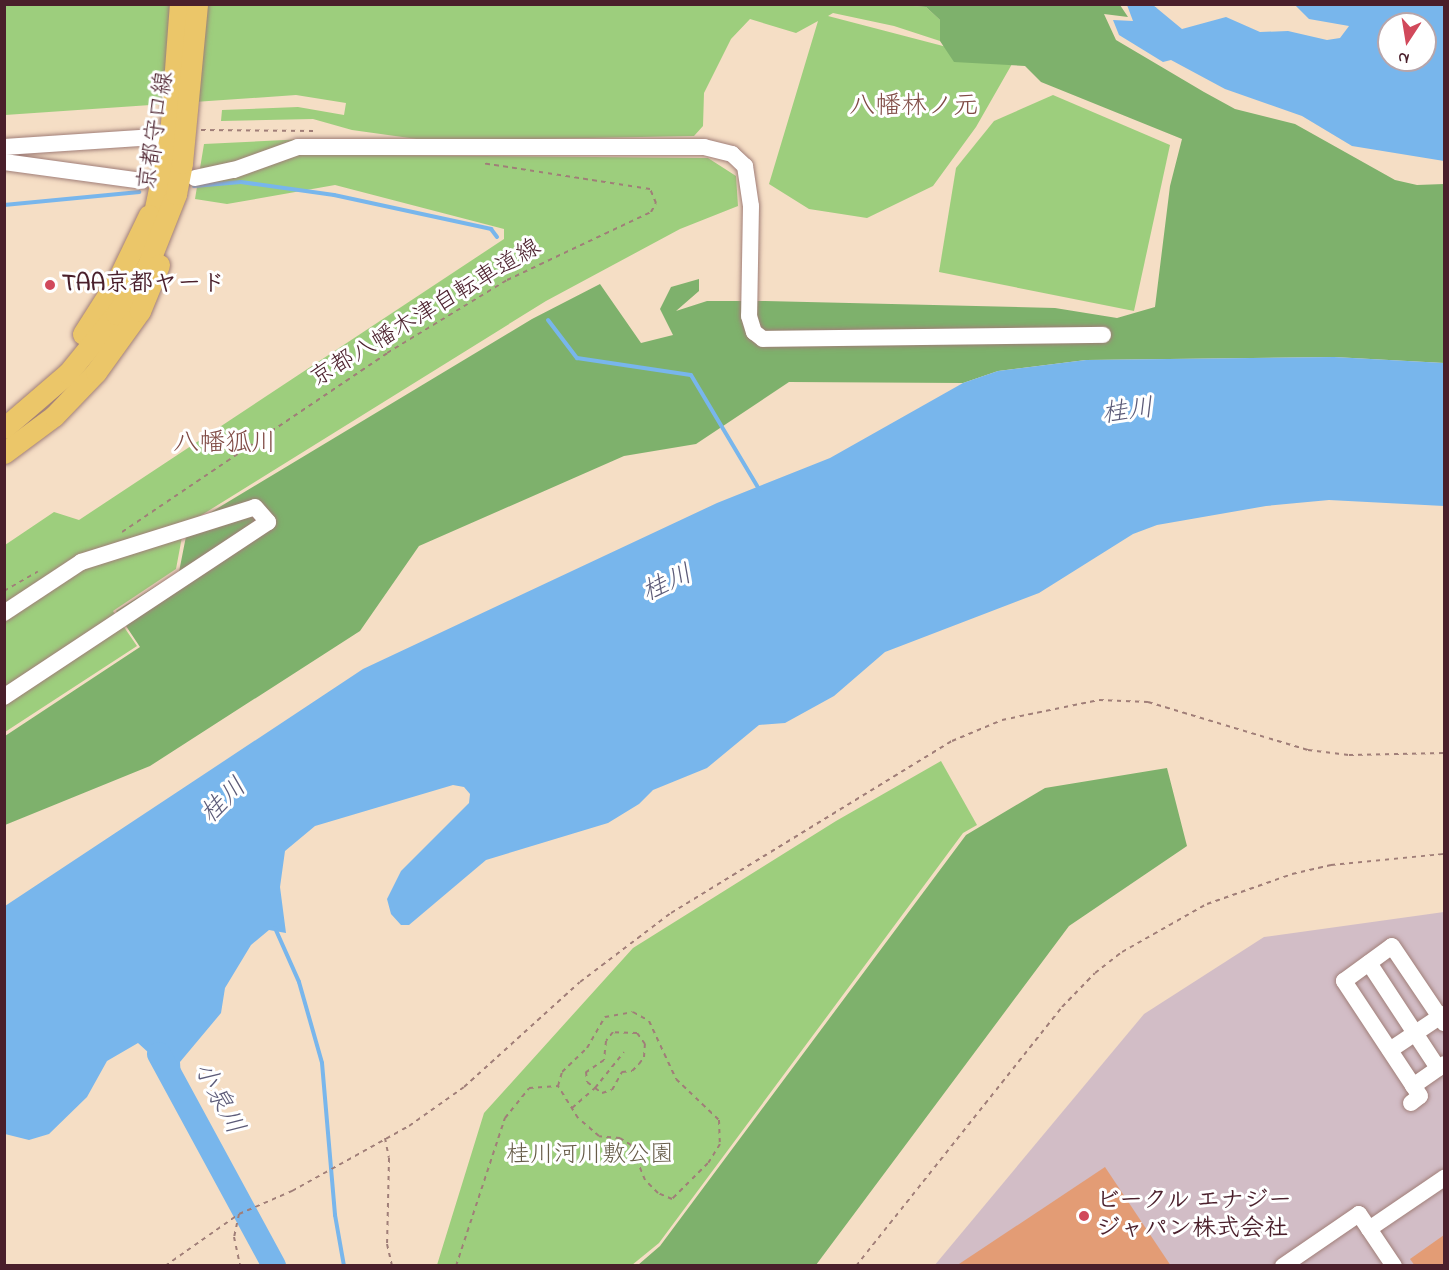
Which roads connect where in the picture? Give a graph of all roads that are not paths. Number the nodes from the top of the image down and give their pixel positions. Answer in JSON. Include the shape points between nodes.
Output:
{"nodes":[{"id":1,"x":180,"y":4,"type":"edge"},
{"id":2,"x":197,"y":4,"type":"edge"},
{"id":3,"x":183,"y":127,"type":"junction"},
{"id":4,"x":4,"y":147,"type":"edge"},
{"id":5,"x":4,"y":162,"type":"edge"},
{"id":6,"x":195,"y":178,"type":"dead end"},
{"id":7,"x":142,"y":181,"type":"dead end"},
{"id":8,"x":167,"y":195,"type":"junction"},
{"id":9,"x":1103,"y":335,"type":"dead end"},
{"id":10,"x":4,"y":412,"type":"edge"},
{"id":11,"x":4,"y":428,"type":"edge"},
{"id":12,"x":4,"y":453,"type":"edge"},
{"id":13,"x":4,"y":613,"type":"edge"},
{"id":14,"x":4,"y":697,"type":"edge"},
{"id":15,"x":1369,"y":963,"type":"junction"},
{"id":16,"x":1443,"y":1018,"type":"edge"},
{"id":17,"x":1415,"y":1032,"type":"junction"},
{"id":18,"x":1390,"y":1050,"type":"junction"},
{"id":19,"x":1442,"y":1066,"type":"edge"},
{"id":20,"x":1444,"y":1178,"type":"edge"},
{"id":21,"x":1369,"y":1228,"type":"junction"},
{"id":22,"x":1283,"y":1266,"type":"edge"},
{"id":23,"x":1394,"y":1266,"type":"edge"}],
"edges":[{"from":1,"to":3,"type":"main road","name":"京都守口線"},
{"from":2,"to":3,"type":"main road","name":"京都守口線"},
{"from":3,"to":4,"type":"lane"},
{"from":3,"to":8,"type":"main road","name":"京都守口線"},
{"from":5,"to":7,"type":"lane"},
{"from":6,"to":9,"type":"lane","via":[[234,170],[298,147],[704,147],[732,154],[745,166],[751,206],[749,316],[754,332],[763,339]]},
{"from":8,"to":10,"type":"main road","via":[[100,310],[63,359]]},
{"from":8,"to":11,"type":"main road","name":"京都守口線","via":[[130,292],[68,373]]},
{"from":8,"to":12,"type":"main road","via":[[157,270],[140,311],[119,343],[54,416]]},
{"from":13,"to":14,"type":"lane","via":[[81,562],[255,507],[267,522]]},
{"from":15,"to":16,"type":"lane","via":[[1392,946]]},
{"from":15,"to":17,"type":"lane"},
{"from":15,"to":18,"type":"lane","via":[[1344,981]]},
{"from":16,"to":17,"type":"lane"},
{"from":17,"to":18,"type":"lane"},
{"from":17,"to":19,"type":"lane"},
{"from":18,"to":19,"type":"lane","via":[[1412,1094]]},
{"from":20,"to":21,"type":"lane"},
{"from":21,"to":22,"type":"lane","via":[[1359,1214]]},
{"from":21,"to":23,"type":"lane"}]}
